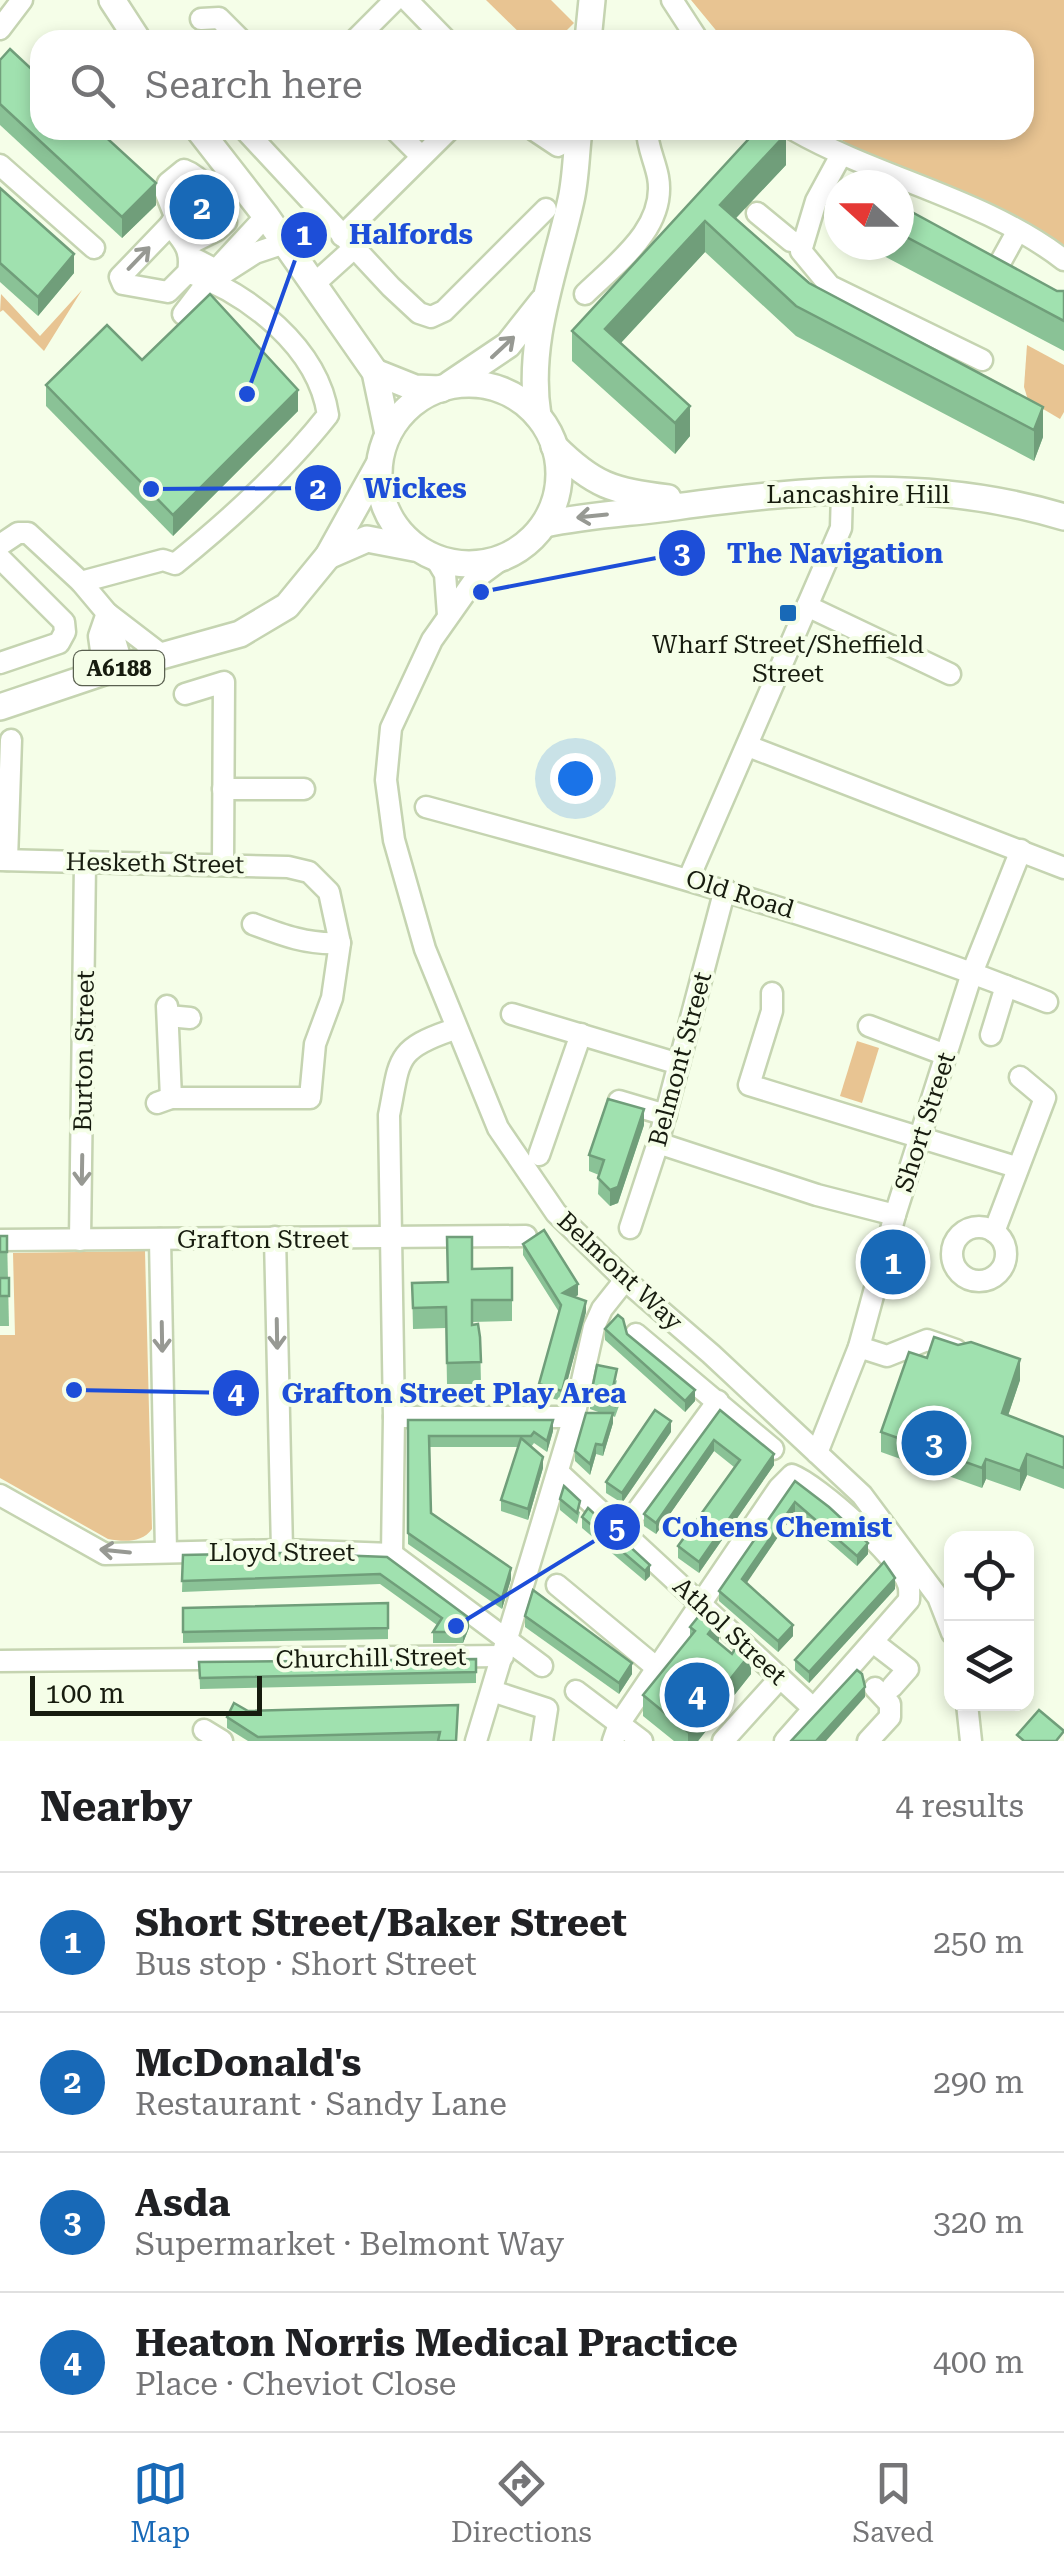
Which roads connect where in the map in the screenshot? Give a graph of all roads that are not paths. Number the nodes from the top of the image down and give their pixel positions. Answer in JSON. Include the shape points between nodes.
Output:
{"nodes":[{"id":1,"x":22,"y":0,"type":"edge"},
{"id":2,"x":112,"y":0,"type":"edge"},
{"id":3,"x":395,"y":0,"type":"edge"},
{"id":4,"x":407,"y":0,"type":"edge"},
{"id":5,"x":592,"y":0,"type":"edge"},
{"id":6,"x":672,"y":0,"type":"edge"},
{"id":7,"x":201,"y":19,"type":"dead end"},
{"id":8,"x":0,"y":28,"type":"edge"},
{"id":9,"x":132,"y":30,"type":"edge"},
{"id":10,"x":232,"y":30,"type":"edge"},
{"id":11,"x":366,"y":30,"type":"edge"},
{"id":12,"x":436,"y":30,"type":"edge"},
{"id":13,"x":589,"y":30,"type":"edge"},
{"id":14,"x":692,"y":30,"type":"edge"},
{"id":15,"x":207,"y":140,"type":"edge"},
{"id":16,"x":260,"y":140,"type":"edge"},
{"id":17,"x":405,"y":140,"type":"edge"},
{"id":18,"x":438,"y":140,"type":"edge"},
{"id":19,"x":549,"y":140,"type":"edge"},
{"id":20,"x":578,"y":140,"type":"edge"},
{"id":21,"x":649,"y":140,"type":"edge"},
{"id":22,"x":814,"y":140,"type":"edge"},
{"id":23,"x":558,"y":146,"type":"dead end"},
{"id":24,"x":842,"y":154,"type":"junction"},
{"id":25,"x":421,"y":156,"type":"junction"},
{"id":26,"x":0,"y":165,"type":"edge"},
{"id":27,"x":546,"y":209,"type":"dead end"},
{"id":28,"x":757,"y":213,"type":"dead end"},
{"id":29,"x":266,"y":216,"type":"junction"},
{"id":30,"x":170,"y":226,"type":"junction"},
{"id":31,"x":1017,"y":232,"type":"junction"},
{"id":32,"x":348,"y":242,"type":"junction"},
{"id":33,"x":284,"y":243,"type":"junction"},
{"id":34,"x":803,"y":243,"type":"junction"},
{"id":35,"x":94,"y":248,"type":"dead end"},
{"id":36,"x":188,"y":258,"type":"junction"},
{"id":37,"x":1064,"y":260,"type":"edge"},
{"id":38,"x":221,"y":270,"type":"junction"},
{"id":39,"x":995,"y":273,"type":"edge"},
{"id":40,"x":312,"y":285,"type":"junction"},
{"id":41,"x":548,"y":294,"type":"junction"},
{"id":42,"x":586,"y":294,"type":"dead end"},
{"id":43,"x":183,"y":314,"type":"edge"},
{"id":44,"x":982,"y":360,"type":"dead end"},
{"id":45,"x":374,"y":372,"type":"junction"},
{"id":46,"x":443,"y":388,"type":"junction"},
{"id":47,"x":538,"y":416,"type":"junction"},
{"id":48,"x":388,"y":434,"type":"junction"},
{"id":49,"x":554,"y":446,"type":"junction"},
{"id":50,"x":380,"y":462,"type":"junction"},
{"id":51,"x":842,"y":490,"type":"junction"},
{"id":52,"x":709,"y":502,"type":"junction"},
{"id":53,"x":1064,"y":517,"type":"edge"},
{"id":54,"x":545,"y":524,"type":"junction"},
{"id":55,"x":0,"y":546,"type":"edge"},
{"id":56,"x":427,"y":554,"type":"junction"},
{"id":57,"x":328,"y":556,"type":"junction"},
{"id":58,"x":0,"y":558,"type":"edge"},
{"id":59,"x":502,"y":559,"type":"junction"},
{"id":60,"x":81,"y":582,"type":"junction"},
{"id":61,"x":807,"y":606,"type":"junction"},
{"id":62,"x":108,"y":613,"type":"junction"},
{"id":63,"x":448,"y":615,"type":"junction"},
{"id":64,"x":163,"y":656,"type":"junction"},
{"id":65,"x":0,"y":663,"type":"edge"},
{"id":66,"x":114,"y":670,"type":"junction"},
{"id":67,"x":950,"y":674,"type":"dead end"},
{"id":68,"x":185,"y":694,"type":"dead end"},
{"id":69,"x":0,"y":707,"type":"edge"},
{"id":70,"x":12,"y":740,"type":"dead end"},
{"id":71,"x":748,"y":746,"type":"junction"},
{"id":72,"x":223,"y":789,"type":"junction"},
{"id":73,"x":304,"y":790,"type":"dead end"},
{"id":74,"x":426,"y":807,"type":"dead end"},
{"id":75,"x":1021,"y":850,"type":"junction"},
{"id":76,"x":3,"y":860,"type":"edge"},
{"id":77,"x":85,"y":863,"type":"junction"},
{"id":78,"x":222,"y":863,"type":"junction"},
{"id":79,"x":1064,"y":868,"type":"edge"},
{"id":80,"x":689,"y":878,"type":"junction"},
{"id":81,"x":726,"y":889,"type":"junction"},
{"id":82,"x":253,"y":924,"type":"dead end"},
{"id":83,"x":340,"y":944,"type":"junction"},
{"id":84,"x":972,"y":973,"type":"junction"},
{"id":85,"x":1006,"y":986,"type":"junction"},
{"id":86,"x":772,"y":993,"type":"dead end"},
{"id":87,"x":1047,"y":1002,"type":"dead end"},
{"id":88,"x":512,"y":1014,"type":"dead end"},
{"id":89,"x":190,"y":1018,"type":"dead end"},
{"id":90,"x":868,"y":1026,"type":"dead end"},
{"id":91,"x":449,"y":1030,"type":"dead end"},
{"id":92,"x":580,"y":1034,"type":"junction"},
{"id":93,"x":991,"y":1035,"type":"dead end"},
{"id":94,"x":946,"y":1055,"type":"junction"},
{"id":95,"x":680,"y":1064,"type":"junction"},
{"id":96,"x":1020,"y":1077,"type":"dead end"},
{"id":97,"x":619,"y":1101,"type":"edge"},
{"id":98,"x":666,"y":1114,"type":"junction"},
{"id":99,"x":919,"y":1138,"type":"junction"},
{"id":100,"x":658,"y":1143,"type":"junction"},
{"id":101,"x":538,"y":1155,"type":"dead end"},
{"id":102,"x":1016,"y":1168,"type":"junction"},
{"id":103,"x":895,"y":1215,"type":"junction"},
{"id":104,"x":630,"y":1228,"type":"dead end"},
{"id":105,"x":994,"y":1232,"type":"dead end"},
{"id":106,"x":275,"y":1236,"type":"junction"},
{"id":107,"x":526,"y":1236,"type":"edge"},
{"id":108,"x":392,"y":1238,"type":"junction"},
{"id":109,"x":160,"y":1239,"type":"junction"},
{"id":110,"x":0,"y":1240,"type":"edge"},
{"id":111,"x":80,"y":1240,"type":"junction"},
{"id":112,"x":625,"y":1280,"type":"junction"},
{"id":113,"x":636,"y":1334,"type":"dead end"},
{"id":114,"x":859,"y":1347,"type":"junction"},
{"id":115,"x":962,"y":1352,"type":"edge"},
{"id":116,"x":718,"y":1401,"type":"junction"},
{"id":117,"x":574,"y":1416,"type":"junction"},
{"id":118,"x":394,"y":1417,"type":"junction"},
{"id":119,"x":773,"y":1449,"type":"edge"},
{"id":120,"x":817,"y":1453,"type":"junction"},
{"id":121,"x":558,"y":1472,"type":"junction"},
{"id":122,"x":0,"y":1495,"type":"edge"},
{"id":123,"x":622,"y":1532,"type":"junction"},
{"id":124,"x":282,"y":1550,"type":"junction"},
{"id":125,"x":166,"y":1552,"type":"junction"},
{"id":126,"x":392,"y":1554,"type":"junction"},
{"id":127,"x":557,"y":1585,"type":"dead end"},
{"id":128,"x":700,"y":1604,"type":"junction"},
{"id":129,"x":947,"y":1621,"type":"edge"},
{"id":130,"x":873,"y":1642,"type":"junction"},
{"id":131,"x":505,"y":1650,"type":"junction"},
{"id":132,"x":0,"y":1660,"type":"edge"},
{"id":133,"x":542,"y":1666,"type":"dead end"},
{"id":134,"x":657,"y":1668,"type":"junction"},
{"id":135,"x":780,"y":1678,"type":"junction"},
{"id":136,"x":492,"y":1691,"type":"junction"},
{"id":137,"x":576,"y":1691,"type":"dead end"},
{"id":138,"x":814,"y":1709,"type":"junction"},
{"id":139,"x":968,"y":1711,"type":"edge"},
{"id":140,"x":616,"y":1732,"type":"edge"},
{"id":141,"x":476,"y":1741,"type":"edge"},
{"id":142,"x":542,"y":1741,"type":"edge"},
{"id":143,"x":642,"y":1741,"type":"edge"},
{"id":144,"x":723,"y":1741,"type":"edge"},
{"id":145,"x":784,"y":1741,"type":"edge"},
{"id":146,"x":868,"y":1741,"type":"edge"},
{"id":147,"x":971,"y":1741,"type":"edge"}],
"edges":[{"from":1,"to":8,"type":"street"},
{"from":2,"to":9,"type":"main road"},
{"from":3,"to":11,"type":"street"},
{"from":4,"to":12,"type":"street"},
{"from":5,"to":13,"type":"main road"},
{"from":6,"to":14,"type":"street"},
{"from":7,"to":10,"type":"street","via":[[219,18]]},
{"from":15,"to":29,"type":"main road"},
{"from":16,"to":32,"type":"street"},
{"from":17,"to":25,"type":"street"},
{"from":18,"to":25,"type":"street"},
{"from":19,"to":23,"type":"street"},
{"from":20,"to":41,"type":"main road"},
{"from":21,"to":42,"type":"street","via":[[659,180],[656,210],[641,239]]},
{"from":22,"to":24,"type":"street"},
{"from":24,"to":31,"type":"street"},
{"from":24,"to":34,"type":"street"},
{"from":25,"to":32,"type":"street"},
{"from":26,"to":35,"type":"street"},
{"from":27,"to":32,"type":"street","via":[[444,312],[431,317],[419,313]]},
{"from":28,"to":34,"type":"street"},
{"from":29,"to":33,"type":"main road"},
{"from":29,"to":38,"type":"street"},
{"from":30,"to":36,"type":"street"},
{"from":36,"to":30,"type":"street","one_way":true,"via":[[168,292],[123,284],[120,278]]},
{"from":30,"to":36,"type":"street","via":[[168,182],[184,170],[194,173],[226,222]]},
{"from":31,"to":37,"type":"street"},
{"from":31,"to":39,"type":"street"},
{"from":32,"to":40,"type":"street"},
{"from":33,"to":38,"type":"street"},
{"from":33,"to":40,"type":"main road"},
{"from":34,"to":44,"type":"street","via":[[800,251],[830,286]]},
{"from":36,"to":38,"type":"street"},
{"from":38,"to":43,"type":"street"},
{"from":38,"to":60,"type":"street","via":[[238,296],[282,331],[324,390],[328,415],[176,564],[163,560]]},
{"from":40,"to":45,"type":"main road"},
{"from":46,"to":41,"type":"main road","one_way":true,"via":[[508,345]]},
{"from":41,"to":47,"type":"main road","via":[[536,344]]},
{"from":45,"to":46,"type":"main road","via":[[415,388]]},
{"from":45,"to":48,"type":"main road"},
{"from":46,"to":47,"type":"main road","via":[[496,388]]},
{"from":46,"to":48,"type":"main road","via":[[422,397]]},
{"from":47,"to":49,"type":"main road"},
{"from":48,"to":50,"type":"main road"},
{"from":49,"to":52,"type":"main road","name":"Lancashire Hill","via":[[579,472],[605,486]]},
{"from":49,"to":54,"type":"main road","via":[[556,499]]},
{"from":50,"to":56,"type":"main road","via":[[386,511],[399,532]]},
{"from":50,"to":57,"type":"main road","number":"A6188"},
{"from":51,"to":52,"type":"main road","name":"Lancashire Hill"},
{"from":51,"to":53,"type":"main road","name":"Lancashire Hill","via":[[980,496]]},
{"from":51,"to":61,"type":"street","via":[[841,528]]},
{"from":52,"to":54,"type":"main road","name":"Lancashire Hill","one_way":true},
{"from":54,"to":59,"type":"main road"},
{"from":55,"to":60,"type":"street","via":[[28,533]]},
{"from":56,"to":57,"type":"main road","via":[[367,539]]},
{"from":56,"to":59,"type":"main road","via":[[456,564]]},
{"from":56,"to":63,"type":"street","via":[[445,574]]},
{"from":57,"to":64,"type":"main road","number":"A6188","via":[[287,606],[240,634]]},
{"from":58,"to":65,"type":"street","via":[[64,622],[65,632],[59,643]]},
{"from":59,"to":63,"type":"street","name":"Belmont Way","via":[[475,579]]},
{"from":60,"to":62,"type":"street"},
{"from":61,"to":67,"type":"street"},
{"from":61,"to":71,"type":"street"},
{"from":62,"to":64,"type":"street"},
{"from":62,"to":66,"type":"street"},
{"from":63,"to":112,"type":"street","name":"Belmont Way","via":[[391,728],[386,780],[394,840],[425,950],[498,1128],[556,1212]]},
{"from":64,"to":66,"type":"main road","number":"A6188"},
{"from":66,"to":69,"type":"main road","number":"A6188"},
{"from":68,"to":72,"type":"street","via":[[230,680]]},
{"from":70,"to":76,"type":"street"},
{"from":71,"to":75,"type":"street"},
{"from":71,"to":80,"type":"street"},
{"from":72,"to":73,"type":"street"},
{"from":72,"to":78,"type":"street"},
{"from":74,"to":80,"type":"street","name":"Old Road"},
{"from":75,"to":79,"type":"street"},
{"from":75,"to":84,"type":"street","name":"Short Street"},
{"from":76,"to":77,"type":"street","name":"Hesketh Street"},
{"from":77,"to":78,"type":"street","name":"Hesketh Street"},
{"from":77,"to":111,"type":"street","name":"Burton Street","one_way":true},
{"from":78,"to":83,"type":"street","name":"Hesketh Street","via":[[309,872],[330,892]]},
{"from":80,"to":81,"type":"street","name":"Old Road"},
{"from":81,"to":84,"type":"street","name":"Old Road"},
{"from":81,"to":95,"type":"street","name":"Belmont Street"},
{"from":82,"to":83,"type":"street","via":[[297,940]]},
{"from":83,"to":89,"type":"street","via":[[332,998],[315,1044],[317,1098],[164,1101],[168,1011]]},
{"from":84,"to":85,"type":"street","name":"Old Road"},
{"from":84,"to":94,"type":"street","name":"Short Street"},
{"from":85,"to":87,"type":"street","name":"Old Road"},
{"from":85,"to":93,"type":"street"},
{"from":86,"to":99,"type":"street","via":[[749,1085]]},
{"from":88,"to":92,"type":"street"},
{"from":90,"to":94,"type":"street"},
{"from":91,"to":108,"type":"street","via":[[417,1042],[398,1069],[389,1115]]},
{"from":92,"to":95,"type":"street"},
{"from":92,"to":101,"type":"street"},
{"from":94,"to":99,"type":"street","name":"Short Street"},
{"from":95,"to":98,"type":"street","name":"Belmont Street"},
{"from":96,"to":102,"type":"street","via":[[1045,1098]]},
{"from":97,"to":98,"type":"street"},
{"from":98,"to":100,"type":"street","name":"Belmont Street"},
{"from":99,"to":102,"type":"street"},
{"from":99,"to":103,"type":"street","name":"Short Street"},
{"from":100,"to":103,"type":"street"},
{"from":100,"to":104,"type":"street","name":"Belmont Street"},
{"from":102,"to":105,"type":"street"},
{"from":103,"to":114,"type":"street","name":"Short Street"},
{"from":106,"to":108,"type":"street","name":"Grafton Street"},
{"from":106,"to":109,"type":"street","name":"Grafton Street"},
{"from":106,"to":124,"type":"street","one_way":true},
{"from":107,"to":108,"type":"street","name":"Grafton Street"},
{"from":108,"to":118,"type":"street"},
{"from":109,"to":111,"type":"street","name":"Grafton Street"},
{"from":109,"to":125,"type":"street","one_way":true},
{"from":110,"to":111,"type":"street","name":"Grafton Street"},
{"from":112,"to":117,"type":"street","via":[[594,1326]]},
{"from":112,"to":120,"type":"street","name":"Belmont Way"},
{"from":113,"to":116,"type":"street"},
{"from":114,"to":115,"type":"street","via":[[887,1356],[927,1340]]},
{"from":114,"to":120,"type":"street","name":"Short Street"},
{"from":116,"to":119,"type":"street"},
{"from":116,"to":123,"type":"street"},
{"from":117,"to":118,"type":"street"},
{"from":117,"to":121,"type":"street"},
{"from":118,"to":126,"type":"street"},
{"from":120,"to":129,"type":"street","name":"Belmont Way","via":[[862,1495],[938,1597]]},
{"from":121,"to":123,"type":"street","name":"Athol Street"},
{"from":121,"to":131,"type":"street"},
{"from":125,"to":122,"type":"street","name":"Lloyd Street","one_way":true,"via":[[105,1554]]},
{"from":123,"to":128,"type":"street","name":"Athol Street"},
{"from":124,"to":125,"type":"street","name":"Lloyd Street"},
{"from":124,"to":126,"type":"street","name":"Lloyd Street"},
{"from":126,"to":131,"type":"street","name":"Lloyd Street"},
{"from":127,"to":134,"type":"street"},
{"from":128,"to":130,"type":"street","via":[[792,1475],[857,1524],[908,1584],[909,1600]]},
{"from":128,"to":134,"type":"street"},
{"from":128,"to":135,"type":"street","name":"Athol Street"},
{"from":130,"to":138,"type":"street"},
{"from":130,"to":146,"type":"street","via":[[908,1668],[884,1687],[890,1716]]},
{"from":131,"to":132,"type":"street","name":"Churchill Street"},
{"from":131,"to":133,"type":"street","name":"Lloyd Street"},
{"from":131,"to":136,"type":"street"},
{"from":134,"to":140,"type":"street"},
{"from":135,"to":138,"type":"street","name":"Athol Street"},
{"from":135,"to":144,"type":"street"},
{"from":136,"to":141,"type":"street"},
{"from":136,"to":142,"type":"street","via":[[547,1709]]},
{"from":137,"to":140,"type":"street"},
{"from":138,"to":145,"type":"street"},
{"from":139,"to":147,"type":"street"},
{"from":140,"to":143,"type":"street"}]}
